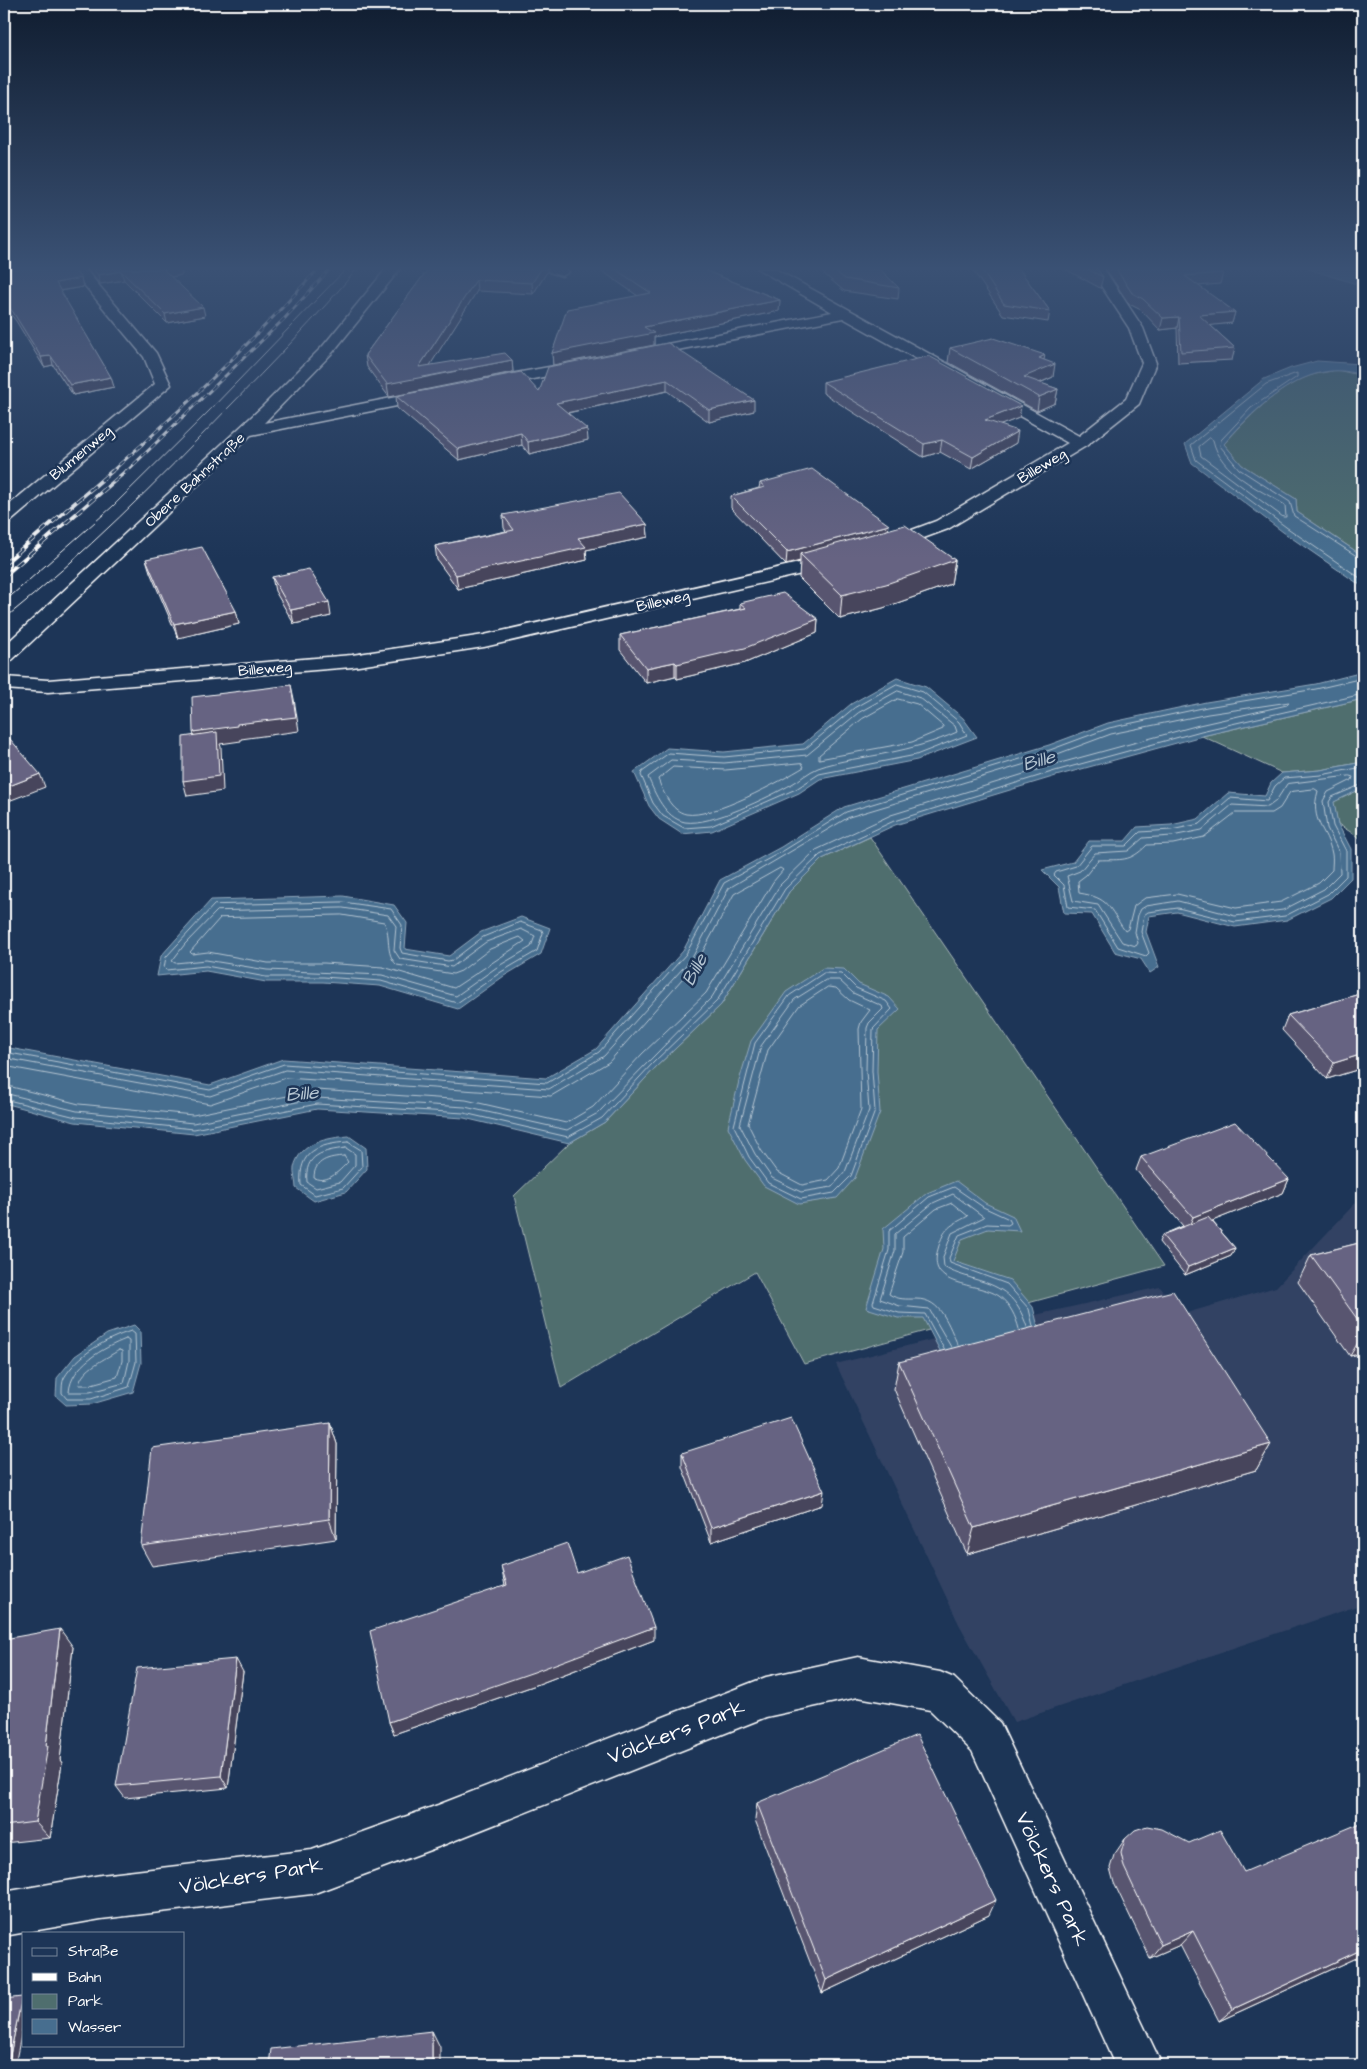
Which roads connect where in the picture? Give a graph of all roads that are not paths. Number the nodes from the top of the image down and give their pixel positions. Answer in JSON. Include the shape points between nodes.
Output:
{"nodes":[{"id":1,"x":155,"y":366,"type":"edge"},
{"id":2,"x":311,"y":366,"type":"edge"},
{"id":3,"x":581,"y":366,"type":"edge"},
{"id":4,"x":940,"y":366,"type":"edge"},
{"id":5,"x":1148,"y":366,"type":"edge"},
{"id":6,"x":478,"y":386,"type":"edge"},
{"id":7,"x":449,"y":391,"type":"edge"},
{"id":8,"x":246,"y":431,"type":"junction"},
{"id":9,"x":1080,"y":444,"type":"junction"},
{"id":10,"x":4,"y":518,"type":"edge"},
{"id":11,"x":4,"y":657,"type":"edge"},
{"id":12,"x":4,"y":682,"type":"edge"},
{"id":13,"x":4,"y":1914,"type":"edge"},
{"id":14,"x":1139,"y":2065,"type":"edge"}],
"edges":[{"from":1,"to":10,"type":"street","name":"Blumenweg","via":[[163,385]]},
{"from":2,"to":8,"type":"street","name":"Obere Bahnstraße"},
{"from":3,"to":6,"type":"street"},
{"from":4,"to":9,"type":"street"},
{"from":5,"to":9,"type":"street","name":"Billeweg","via":[[1133,401]]},
{"from":7,"to":8,"type":"street"},
{"from":8,"to":11,"type":"street","name":"Obere Bahnstraße"},
{"from":9,"to":12,"type":"street","name":"Billeweg","via":[[942,525],[856,555],[484,641],[352,662],[57,686]]},
{"from":13,"to":14,"type":"street","name":"Völckers Park","via":[[100,1897],[312,1872],[766,1697],[858,1677],[940,1692],[986,1736]]}]}
